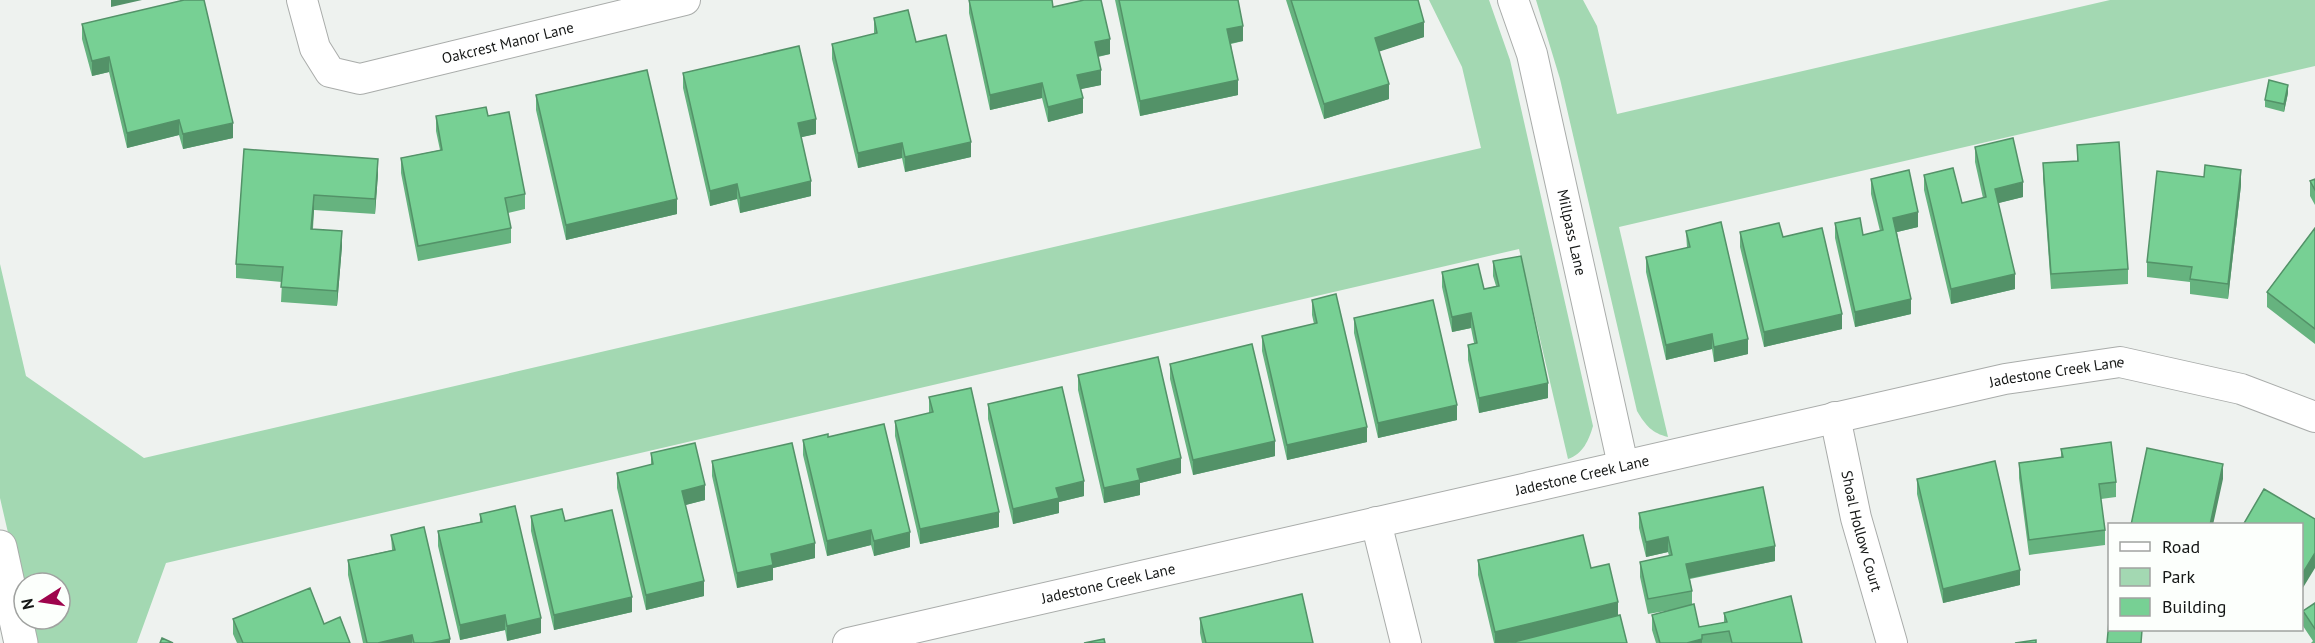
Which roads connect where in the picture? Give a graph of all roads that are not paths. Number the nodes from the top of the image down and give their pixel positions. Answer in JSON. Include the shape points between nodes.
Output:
{"nodes":[{"id":1,"x":302,"y":0,"type":"edge"},
{"id":2,"x":685,"y":0,"type":"edge"},
{"id":3,"x":1513,"y":0,"type":"edge"},
{"id":4,"x":1835,"y":417,"type":"junction"},
{"id":5,"x":2315,"y":417,"type":"edge"},
{"id":6,"x":1623,"y":465,"type":"junction"},
{"id":7,"x":1376,"y":522,"type":"junction"},
{"id":8,"x":0,"y":547,"type":"edge"},
{"id":9,"x":921,"y":635,"type":"edge"},
{"id":10,"x":21,"y":643,"type":"edge"},
{"id":11,"x":848,"y":643,"type":"edge"},
{"id":12,"x":1406,"y":643,"type":"edge"},
{"id":13,"x":1892,"y":643,"type":"edge"}],
"edges":[{"from":1,"to":2,"type":"street","name":"Oakcrest Manor Lane","via":[[315,48],[330,72],[360,79]]},
{"from":3,"to":6,"type":"street","name":"Millpass Lane","via":[[1532,54]]},
{"from":4,"to":5,"type":"street","name":"Jadestone Creek Lane","via":[[2005,379],[2120,362],[2241,388]]},
{"from":4,"to":6,"type":"street","name":"Jadestone Creek Lane"},
{"from":4,"to":13,"type":"street","name":"Shoal Hollow Court","via":[[1856,518]]},
{"from":6,"to":7,"type":"street","name":"Jadestone Creek Lane"},
{"from":7,"to":9,"type":"street","name":"Jadestone Creek Lane"},
{"from":7,"to":12,"type":"street"},
{"from":8,"to":10,"type":"main road"},
{"from":9,"to":11,"type":"street","name":"Jadestone Creek Lane"}]}
